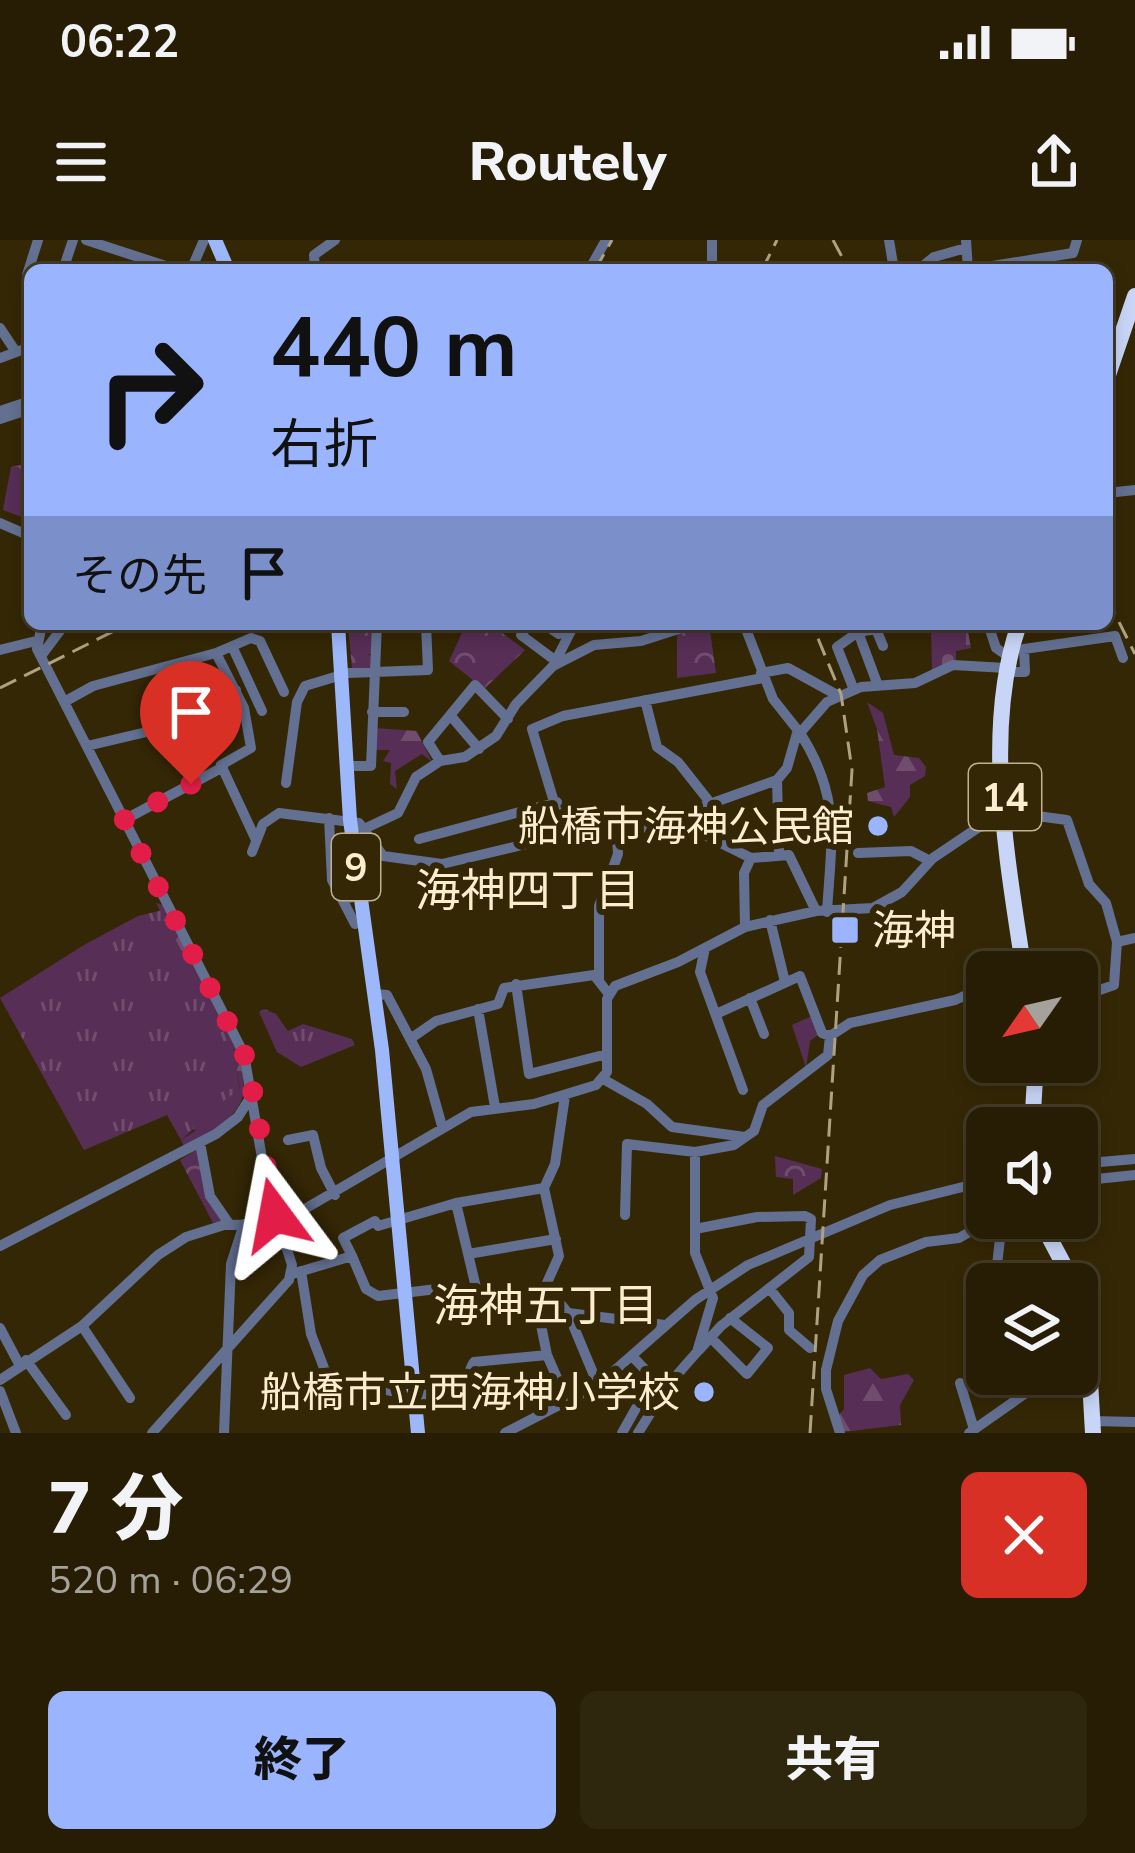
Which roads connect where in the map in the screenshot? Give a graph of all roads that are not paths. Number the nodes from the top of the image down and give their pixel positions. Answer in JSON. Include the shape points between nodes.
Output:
{"nodes":[{"id":1,"x":86,"y":240,"type":"edge"},
{"id":2,"x":335,"y":240,"type":"edge"},
{"id":3,"x":1077,"y":240,"type":"edge"},
{"id":4,"x":966,"y":244,"type":"edge"},
{"id":5,"x":160,"y":264,"type":"edge"},
{"id":6,"x":314,"y":264,"type":"edge"},
{"id":7,"x":925,"y":264,"type":"edge"},
{"id":8,"x":1005,"y":264,"type":"edge"},
{"id":9,"x":1135,"y":296,"type":"edge"},
{"id":10,"x":0,"y":328,"type":"edge"},
{"id":11,"x":24,"y":349,"type":"edge"},
{"id":12,"x":16,"y":352,"type":"junction"},
{"id":13,"x":0,"y":358,"type":"edge"},
{"id":14,"x":1113,"y":360,"type":"edge"},
{"id":15,"x":40,"y":630,"type":"edge"},
{"id":16,"x":60,"y":630,"type":"edge"},
{"id":17,"x":253,"y":630,"type":"edge"},
{"id":18,"x":339,"y":630,"type":"edge"},
{"id":19,"x":377,"y":630,"type":"edge"},
{"id":20,"x":427,"y":630,"type":"edge"},
{"id":21,"x":525,"y":630,"type":"edge"},
{"id":22,"x":571,"y":630,"type":"edge"},
{"id":23,"x":675,"y":630,"type":"edge"},
{"id":24,"x":746,"y":630,"type":"edge"},
{"id":25,"x":867,"y":630,"type":"edge"},
{"id":26,"x":877,"y":630,"type":"edge"},
{"id":27,"x":990,"y":630,"type":"edge"},
{"id":28,"x":1018,"y":630,"type":"edge"},
{"id":29,"x":1074,"y":630,"type":"edge"},
{"id":30,"x":858,"y":632,"type":"junction"},
{"id":31,"x":251,"y":638,"type":"junction"},
{"id":32,"x":36,"y":641,"type":"junction"},
{"id":33,"x":1075,"y":642,"type":"junction"},
{"id":34,"x":232,"y":646,"type":"junction"},
{"id":35,"x":883,"y":646,"type":"dead end"},
{"id":36,"x":0,"y":650,"type":"edge"},
{"id":37,"x":216,"y":653,"type":"junction"},
{"id":38,"x":41,"y":656,"type":"junction"},
{"id":39,"x":1123,"y":658,"type":"dead end"},
{"id":40,"x":555,"y":664,"type":"junction"},
{"id":41,"x":1012,"y":665,"type":"junction"},
{"id":42,"x":375,"y":671,"type":"junction"},
{"id":43,"x":342,"y":674,"type":"junction"},
{"id":44,"x":762,"y":676,"type":"junction"},
{"id":45,"x":877,"y":683,"type":"junction"},
{"id":46,"x":236,"y":690,"type":"junction"},
{"id":47,"x":854,"y":690,"type":"junction"},
{"id":48,"x":284,"y":692,"type":"dead end"},
{"id":49,"x":837,"y":695,"type":"junction"},
{"id":50,"x":646,"y":700,"type":"junction"},
{"id":51,"x":64,"y":702,"type":"junction"},
{"id":52,"x":262,"y":710,"type":"dead end"},
{"id":53,"x":372,"y":712,"type":"junction"},
{"id":54,"x":404,"y":712,"type":"dead end"},
{"id":55,"x":450,"y":715,"type":"junction"},
{"id":56,"x":508,"y":718,"type":"junction"},
{"id":57,"x":799,"y":733,"type":"junction"},
{"id":58,"x":87,"y":746,"type":"junction"},
{"id":59,"x":479,"y":749,"type":"junction"},
{"id":60,"x":440,"y":761,"type":"junction"},
{"id":61,"x":346,"y":766,"type":"junction"},
{"id":62,"x":223,"y":767,"type":"junction"},
{"id":63,"x":777,"y":780,"type":"junction"},
{"id":64,"x":286,"y":783,"type":"dead end"},
{"id":65,"x":557,"y":802,"type":"junction"},
{"id":66,"x":712,"y":805,"type":"junction"},
{"id":67,"x":329,"y":818,"type":"junction"},
{"id":68,"x":124,"y":820,"type":"junction"},
{"id":69,"x":350,"y":820,"type":"junction"},
{"id":70,"x":674,"y":820,"type":"junction"},
{"id":71,"x":1007,"y":820,"type":"junction"},
{"id":72,"x":366,"y":828,"type":"junction"},
{"id":73,"x":564,"y":835,"type":"junction"},
{"id":74,"x":617,"y":838,"type":"junction"},
{"id":75,"x":418,"y":839,"type":"dead end"},
{"id":76,"x":858,"y":853,"type":"dead end"},
{"id":77,"x":778,"y":855,"type":"junction"},
{"id":78,"x":751,"y":858,"type":"junction"},
{"id":79,"x":931,"y":861,"type":"junction"},
{"id":80,"x":359,"y":896,"type":"junction"},
{"id":81,"x":342,"y":898,"type":"junction"},
{"id":82,"x":821,"y":912,"type":"junction"},
{"id":83,"x":770,"y":920,"type":"junction"},
{"id":84,"x":355,"y":924,"type":"dead end"},
{"id":85,"x":745,"y":927,"type":"junction"},
{"id":86,"x":1135,"y":938,"type":"edge"},
{"id":87,"x":1117,"y":942,"type":"junction"},
{"id":88,"x":705,"y":948,"type":"junction"},
{"id":89,"x":1022,"y":951,"type":"edge"},
{"id":90,"x":599,"y":979,"type":"junction"},
{"id":91,"x":785,"y":982,"type":"junction"},
{"id":92,"x":516,"y":984,"type":"junction"},
{"id":93,"x":611,"y":990,"type":"junction"},
{"id":94,"x":1098,"y":991,"type":"edge"},
{"id":95,"x":374,"y":994,"type":"junction"},
{"id":96,"x":966,"y":995,"type":"edge"},
{"id":97,"x":750,"y":998,"type":"junction"},
{"id":98,"x":478,"y":1009,"type":"junction"},
{"id":99,"x":716,"y":1014,"type":"junction"},
{"id":100,"x":764,"y":1034,"type":"dead end"},
{"id":101,"x":830,"y":1036,"type":"junction"},
{"id":102,"x":410,"y":1039,"type":"junction"},
{"id":103,"x":607,"y":1054,"type":"junction"},
{"id":104,"x":529,"y":1074,"type":"junction"},
{"id":105,"x":603,"y":1079,"type":"junction"},
{"id":106,"x":532,"y":1090,"type":"dead end"},
{"id":107,"x":743,"y":1090,"type":"dead end"},
{"id":108,"x":253,"y":1092,"type":"junction"},
{"id":109,"x":565,"y":1096,"type":"junction"},
{"id":110,"x":495,"y":1107,"type":"junction"},
{"id":111,"x":442,"y":1126,"type":"junction"},
{"id":112,"x":745,"y":1137,"type":"junction"},
{"id":113,"x":287,"y":1140,"type":"dead end"},
{"id":114,"x":200,"y":1143,"type":"junction"},
{"id":115,"x":695,"y":1152,"type":"junction"},
{"id":116,"x":393,"y":1156,"type":"junction"},
{"id":117,"x":1135,"y":1159,"type":"edge"},
{"id":118,"x":1098,"y":1162,"type":"edge"},
{"id":119,"x":1098,"y":1172,"type":"edge"},
{"id":120,"x":1135,"y":1172,"type":"edge"},
{"id":121,"x":1098,"y":1176,"type":"edge"},
{"id":122,"x":966,"y":1186,"type":"edge"},
{"id":123,"x":544,"y":1188,"type":"junction"},
{"id":124,"x":335,"y":1195,"type":"junction"},
{"id":125,"x":456,"y":1202,"type":"junction"},
{"id":126,"x":626,"y":1215,"type":"dead end"},
{"id":127,"x":398,"y":1218,"type":"junction"},
{"id":128,"x":237,"y":1224,"type":"junction"},
{"id":129,"x":278,"y":1224,"type":"junction"},
{"id":130,"x":695,"y":1229,"type":"junction"},
{"id":131,"x":966,"y":1234,"type":"edge"},
{"id":132,"x":814,"y":1237,"type":"junction"},
{"id":133,"x":556,"y":1239,"type":"junction"},
{"id":134,"x":0,"y":1246,"type":"edge"},
{"id":135,"x":468,"y":1254,"type":"junction"},
{"id":136,"x":352,"y":1256,"type":"junction"},
{"id":137,"x":297,"y":1273,"type":"junction"},
{"id":138,"x":710,"y":1288,"type":"junction"},
{"id":139,"x":770,"y":1289,"type":"junction"},
{"id":140,"x":541,"y":1291,"type":"junction"},
{"id":141,"x":406,"y":1294,"type":"junction"},
{"id":142,"x":478,"y":1296,"type":"junction"},
{"id":143,"x":568,"y":1313,"type":"junction"},
{"id":144,"x":730,"y":1318,"type":"junction"},
{"id":145,"x":665,"y":1325,"type":"junction"},
{"id":146,"x":82,"y":1327,"type":"junction"},
{"id":147,"x":0,"y":1328,"type":"edge"},
{"id":148,"x":710,"y":1337,"type":"junction"},
{"id":149,"x":230,"y":1347,"type":"junction"},
{"id":150,"x":810,"y":1348,"type":"dead end"},
{"id":151,"x":697,"y":1352,"type":"junction"},
{"id":152,"x":548,"y":1355,"type":"junction"},
{"id":153,"x":633,"y":1357,"type":"junction"},
{"id":154,"x":23,"y":1362,"type":"junction"},
{"id":155,"x":327,"y":1376,"type":"junction"},
{"id":156,"x":0,"y":1380,"type":"edge"},
{"id":157,"x":350,"y":1380,"type":"junction"},
{"id":158,"x":960,"y":1383,"type":"dead end"},
{"id":159,"x":598,"y":1385,"type":"junction"},
{"id":160,"x":0,"y":1391,"type":"edge"},
{"id":161,"x":416,"y":1394,"type":"junction"},
{"id":162,"x":346,"y":1395,"type":"dead end"},
{"id":163,"x":1022,"y":1395,"type":"edge"},
{"id":164,"x":1088,"y":1395,"type":"edge"},
{"id":165,"x":130,"y":1398,"type":"dead end"},
{"id":166,"x":327,"y":1400,"type":"dead end"},
{"id":167,"x":568,"y":1403,"type":"junction"},
{"id":168,"x":66,"y":1415,"type":"dead end"},
{"id":169,"x":1135,"y":1421,"type":"edge"},
{"id":170,"x":1092,"y":1427,"type":"edge"},
{"id":171,"x":971,"y":1429,"type":"edge"},
{"id":172,"x":16,"y":1433,"type":"edge"},
{"id":173,"x":152,"y":1433,"type":"edge"},
{"id":174,"x":224,"y":1433,"type":"edge"},
{"id":175,"x":418,"y":1433,"type":"edge"},
{"id":176,"x":505,"y":1433,"type":"edge"},
{"id":177,"x":622,"y":1433,"type":"edge"},
{"id":178,"x":638,"y":1433,"type":"edge"},
{"id":179,"x":840,"y":1433,"type":"edge"}],
"edges":[{"from":1,"to":5,"type":"street"},
{"from":2,"to":6,"type":"street"},
{"from":3,"to":8,"type":"street","via":[[1073,253]]},
{"from":4,"to":7,"type":"street"},
{"from":9,"to":14,"type":"highway"},
{"from":10,"to":12,"type":"street"},
{"from":11,"to":12,"type":"street"},
{"from":12,"to":13,"type":"street"},
{"from":15,"to":32,"type":"street"},
{"from":16,"to":38,"type":"street"},
{"from":17,"to":31,"type":"street"},
{"from":18,"to":43,"type":"main road","number":"9"},
{"from":19,"to":42,"type":"street"},
{"from":20,"to":42,"type":"street","via":[[428,670]]},
{"from":21,"to":40,"type":"street","via":[[521,635]]},
{"from":22,"to":40,"type":"street"},
{"from":23,"to":40,"type":"street","via":[[595,645]]},
{"from":24,"to":44,"type":"street"},
{"from":25,"to":30,"type":"street"},
{"from":26,"to":35,"type":"street"},
{"from":27,"to":41,"type":"street"},
{"from":28,"to":41,"type":"highway","number":"14"},
{"from":29,"to":33,"type":"street"},
{"from":30,"to":45,"type":"street"},
{"from":30,"to":47,"type":"street","via":[[837,647]]},
{"from":31,"to":34,"type":"street"},
{"from":31,"to":48,"type":"street","via":[[260,641]]},
{"from":32,"to":36,"type":"street"},
{"from":32,"to":38,"type":"street"},
{"from":33,"to":39,"type":"street","via":[[1115,636]]},
{"from":33,"to":41,"type":"street","via":[[1026,647]]},
{"from":34,"to":37,"type":"street"},
{"from":34,"to":52,"type":"street"},
{"from":37,"to":46,"type":"street"},
{"from":37,"to":51,"type":"street","via":[[93,686]]},
{"from":38,"to":51,"type":"street"},
{"from":40,"to":56,"type":"street"},
{"from":41,"to":45,"type":"street","via":[[953,665],[914,682]]},
{"from":41,"to":71,"type":"highway","number":"14","via":[[1000,730]]},
{"from":42,"to":43,"type":"street"},
{"from":42,"to":53,"type":"street"},
{"from":43,"to":61,"type":"main road","number":"9"},
{"from":43,"to":64,"type":"street","via":[[305,686],[298,697]]},
{"from":44,"to":49,"type":"street","via":[[788,668]]},
{"from":44,"to":50,"type":"street"},
{"from":44,"to":57,"type":"street"},
{"from":45,"to":47,"type":"street"},
{"from":46,"to":58,"type":"street","via":[[155,730]]},
{"from":46,"to":62,"type":"street","via":[[251,748]]},
{"from":47,"to":49,"type":"street"},
{"from":49,"to":57,"type":"street"},
{"from":50,"to":65,"type":"street","via":[[532,729]]},
{"from":50,"to":66,"type":"street","via":[[657,747]]},
{"from":51,"to":58,"type":"street"},
{"from":53,"to":54,"type":"street"},
{"from":53,"to":61,"type":"street","via":[[371,766]]},
{"from":55,"to":56,"type":"street","via":[[475,685]]},
{"from":55,"to":59,"type":"street"},
{"from":55,"to":60,"type":"street","via":[[428,742]]},
{"from":56,"to":59,"type":"street"},
{"from":57,"to":63,"type":"street"},
{"from":57,"to":82,"type":"street","via":[[831,804],[835,843]]},
{"from":58,"to":68,"type":"street"},
{"from":59,"to":60,"type":"street"},
{"from":60,"to":72,"type":"street","via":[[416,777],[398,813]]},
{"from":61,"to":69,"type":"main road","number":"9"},
{"from":62,"to":67,"type":"street","via":[[254,846],[278,813]]},
{"from":62,"to":68,"type":"street"},
{"from":63,"to":66,"type":"street"},
{"from":63,"to":77,"type":"street"},
{"from":65,"to":73,"type":"street"},
{"from":65,"to":75,"type":"street"},
{"from":66,"to":70,"type":"street"},
{"from":67,"to":69,"type":"street"},
{"from":67,"to":81,"type":"street","via":[[332,880]]},
{"from":68,"to":108,"type":"street","via":[[244,1054]]},
{"from":69,"to":72,"type":"street"},
{"from":69,"to":80,"type":"main road","number":"9"},
{"from":70,"to":74,"type":"street"},
{"from":70,"to":78,"type":"street"},
{"from":71,"to":79,"type":"street","via":[[980,827]]},
{"from":71,"to":87,"type":"street","via":[[1067,820]]},
{"from":71,"to":89,"type":"highway","number":"14"},
{"from":72,"to":73,"type":"street","via":[[383,856],[431,864]]},
{"from":73,"to":74,"type":"street"},
{"from":74,"to":90,"type":"street","via":[[599,906]]},
{"from":76,"to":79,"type":"street","via":[[911,850]]},
{"from":77,"to":78,"type":"street"},
{"from":77,"to":82,"type":"street","via":[[793,859]]},
{"from":78,"to":85,"type":"street"},
{"from":79,"to":82,"type":"street","via":[[909,885],[862,912]]},
{"from":80,"to":81,"type":"street"},
{"from":80,"to":95,"type":"main road","number":"9"},
{"from":81,"to":84,"type":"street"},
{"from":82,"to":83,"type":"street"},
{"from":83,"to":85,"type":"street"},
{"from":83,"to":91,"type":"street"},
{"from":85,"to":88,"type":"street"},
{"from":86,"to":87,"type":"street"},
{"from":87,"to":94,"type":"street","via":[[1114,985]]},
{"from":88,"to":93,"type":"street"},
{"from":88,"to":99,"type":"street","via":[[700,972]]},
{"from":90,"to":92,"type":"street","via":[[582,974]]},
{"from":90,"to":93,"type":"street"},
{"from":91,"to":97,"type":"street"},
{"from":91,"to":101,"type":"street","via":[[801,977],[822,1034]]},
{"from":92,"to":98,"type":"street","via":[[498,1004]]},
{"from":92,"to":104,"type":"street"},
{"from":93,"to":103,"type":"street"},
{"from":95,"to":102,"type":"street","via":[[387,995]]},
{"from":95,"to":116,"type":"main road","number":"9"},
{"from":96,"to":101,"type":"street","via":[[850,1023]]},
{"from":97,"to":99,"type":"street"},
{"from":97,"to":100,"type":"street"},
{"from":98,"to":102,"type":"street"},
{"from":98,"to":110,"type":"street"},
{"from":99,"to":107,"type":"street"},
{"from":101,"to":112,"type":"street","via":[[828,1055],[763,1105]]},
{"from":102,"to":111,"type":"street"},
{"from":103,"to":104,"type":"street"},
{"from":103,"to":105,"type":"street"},
{"from":104,"to":106,"type":"street"},
{"from":105,"to":109,"type":"street"},
{"from":105,"to":112,"type":"street","via":[[672,1127]]},
{"from":108,"to":114,"type":"street","via":[[230,1125]]},
{"from":108,"to":129,"type":"street"},
{"from":109,"to":110,"type":"street"},
{"from":109,"to":123,"type":"street"},
{"from":110,"to":111,"type":"street"},
{"from":111,"to":116,"type":"street"},
{"from":112,"to":115,"type":"street"},
{"from":113,"to":124,"type":"street","via":[[314,1135]]},
{"from":114,"to":128,"type":"street","via":[[209,1196]]},
{"from":114,"to":134,"type":"street"},
{"from":115,"to":126,"type":"street","via":[[627,1144]]},
{"from":115,"to":130,"type":"street"},
{"from":116,"to":124,"type":"street"},
{"from":116,"to":127,"type":"main road","number":"9"},
{"from":117,"to":118,"type":"street"},
{"from":119,"to":120,"type":"street"},
{"from":120,"to":121,"type":"street"},
{"from":122,"to":132,"type":"street"},
{"from":123,"to":125,"type":"street"},
{"from":123,"to":133,"type":"street"},
{"from":124,"to":129,"type":"street"},
{"from":125,"to":127,"type":"street"},
{"from":125,"to":135,"type":"street"},
{"from":127,"to":136,"type":"street","via":[[343,1238]]},
{"from":127,"to":141,"type":"main road","number":"9"},
{"from":128,"to":129,"type":"street"},
{"from":128,"to":146,"type":"street","via":[[169,1247]]},
{"from":128,"to":149,"type":"street"},
{"from":129,"to":137,"type":"street"},
{"from":130,"to":132,"type":"street","via":[[805,1216]]},
{"from":130,"to":138,"type":"street"},
{"from":131,"to":179,"type":"street","via":[[880,1260],[862,1275],[838,1321],[826,1370]]},
{"from":132,"to":138,"type":"street"},
{"from":132,"to":139,"type":"street","via":[[809,1257]]},
{"from":133,"to":135,"type":"street"},
{"from":133,"to":140,"type":"street","via":[[560,1256]]},
{"from":135,"to":142,"type":"street"},
{"from":136,"to":137,"type":"street"},
{"from":136,"to":141,"type":"street","via":[[370,1293]]},
{"from":137,"to":149,"type":"street"},
{"from":137,"to":155,"type":"street"},
{"from":138,"to":145,"type":"street"},
{"from":138,"to":151,"type":"street"},
{"from":139,"to":144,"type":"street"},
{"from":139,"to":150,"type":"street","via":[[789,1313],[789,1330]]},
{"from":140,"to":142,"type":"street","via":[[502,1305]]},
{"from":140,"to":143,"type":"street","via":[[555,1293]]},
{"from":140,"to":152,"type":"street"},
{"from":141,"to":142,"type":"street"},
{"from":141,"to":161,"type":"main road","number":"9"},
{"from":143,"to":145,"type":"street"},
{"from":143,"to":159,"type":"street"},
{"from":144,"to":148,"type":"street"},
{"from":144,"to":148,"type":"street","via":[[768,1348],[747,1374]]},
{"from":145,"to":153,"type":"street"},
{"from":146,"to":154,"type":"street"},
{"from":146,"to":165,"type":"street"},
{"from":147,"to":154,"type":"street"},
{"from":148,"to":151,"type":"street"},
{"from":149,"to":173,"type":"street"},
{"from":149,"to":174,"type":"street"},
{"from":151,"to":178,"type":"street"},
{"from":152,"to":161,"type":"street","via":[[474,1363],[453,1387]]},
{"from":152,"to":167,"type":"street"},
{"from":153,"to":159,"type":"street"},
{"from":153,"to":177,"type":"street","via":[[653,1378]]},
{"from":154,"to":156,"type":"street"},
{"from":154,"to":168,"type":"street"},
{"from":155,"to":157,"type":"street"},
{"from":155,"to":166,"type":"street"},
{"from":157,"to":161,"type":"street"},
{"from":157,"to":162,"type":"street"},
{"from":158,"to":171,"type":"street"},
{"from":159,"to":167,"type":"street"},
{"from":160,"to":172,"type":"street"},
{"from":161,"to":175,"type":"main road","number":"9"},
{"from":163,"to":171,"type":"street"},
{"from":164,"to":170,"type":"highway"},
{"from":167,"to":176,"type":"street"},
{"from":169,"to":170,"type":"street"}]}
